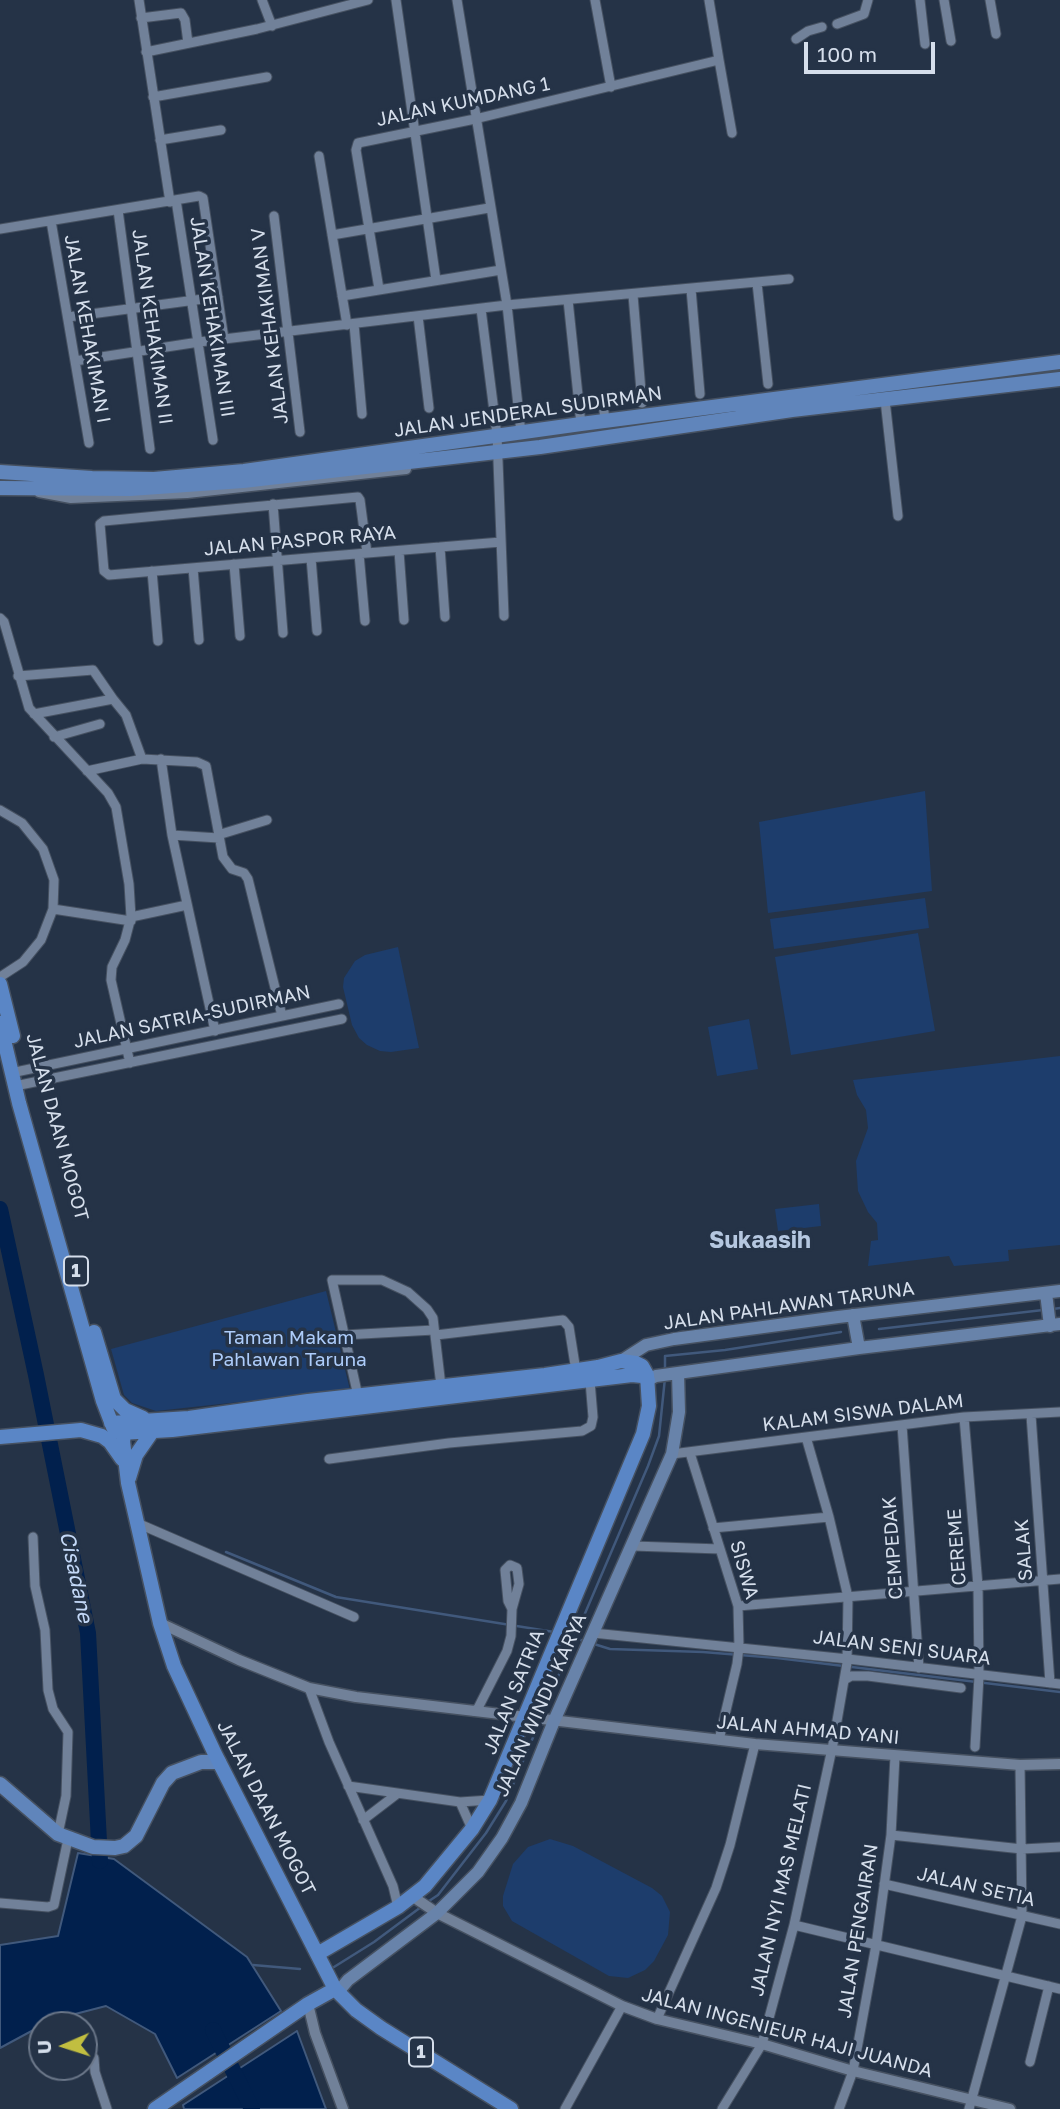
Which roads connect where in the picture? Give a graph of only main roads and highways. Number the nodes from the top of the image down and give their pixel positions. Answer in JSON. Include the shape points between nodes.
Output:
{"nodes":[{"id":1,"x":1060,"y":362,"type":"edge"},
{"id":2,"x":1060,"y":379,"type":"edge"},
{"id":3,"x":0,"y":472,"type":"edge"},
{"id":4,"x":0,"y":488,"type":"edge"},
{"id":5,"x":0,"y":984,"type":"edge"},
{"id":6,"x":0,"y":1023,"type":"edge"},
{"id":7,"x":18,"y":1078,"type":"junction"},
{"id":8,"x":1060,"y":1291,"type":"edge"},
{"id":9,"x":1047,"y":1296,"type":"junction"},
{"id":10,"x":853,"y":1315,"type":"junction"},
{"id":11,"x":1053,"y":1323,"type":"edge"},
{"id":12,"x":859,"y":1348,"type":"junction"},
{"id":13,"x":621,"y":1361,"type":"junction"},
{"id":14,"x":675,"y":1373,"type":"junction"},
{"id":15,"x":652,"y":1378,"type":"junction"},
{"id":16,"x":103,"y":1401,"type":"junction"},
{"id":17,"x":152,"y":1426,"type":"junction"},
{"id":18,"x":126,"y":1428,"type":"junction"},
{"id":19,"x":78,"y":1430,"type":"junction"},
{"id":20,"x":0,"y":1437,"type":"edge"},
{"id":21,"x":125,"y":1463,"type":"junction"},
{"id":22,"x":128,"y":1483,"type":"junction"},
{"id":23,"x":219,"y":1762,"type":"junction"},
{"id":24,"x":0,"y":1784,"type":"edge"},
{"id":25,"x":304,"y":1926,"type":"junction"},
{"id":26,"x":318,"y":1953,"type":"junction"},
{"id":27,"x":332,"y":1992,"type":"junction"},
{"id":28,"x":158,"y":2107,"type":"edge"},
{"id":29,"x":511,"y":2109,"type":"edge"}],
"edges":[{"from":1,"to":3,"type":"main road","name":"JALAN JENDERAL SUDIRMAN","via":[[244,471],[154,479]]},
{"from":2,"to":4,"type":"main road","name":"JALAN JENDERAL SUDIRMAN","via":[[792,410],[498,452],[168,488]]},
{"from":5,"to":7,"type":"highway","name":"JALAN DAAN MOGOT","number":"1"},
{"from":6,"to":7,"type":"highway","name":"JALAN DAAN MOGOT","number":"1"},
{"from":7,"to":16,"type":"highway","name":"JALAN DAAN MOGOT","number":"1"},
{"from":7,"to":17,"type":"highway","name":"JALAN DAAN MOGOT","number":"1","via":[[114,1399]]},
{"from":8,"to":9,"type":"main road","name":"JALAN PAHLAWAN TARUNA"},
{"from":9,"to":10,"type":"main road","name":"JALAN PAHLAWAN TARUNA"},
{"from":9,"to":11,"type":"main road"},
{"from":10,"to":12,"type":"main road"},
{"from":10,"to":13,"type":"main road","name":"JALAN PAHLAWAN TARUNA","via":[[674,1339],[646,1345]]},
{"from":11,"to":12,"type":"main road"},
{"from":12,"to":14,"type":"main road"},
{"from":13,"to":15,"type":"highway","via":[[642,1366]]},
{"from":13,"to":17,"type":"highway","name":"JALAN PAHLAWAN TARUNA","via":[[576,1371]]},
{"from":14,"to":15,"type":"main road"},
{"from":14,"to":27,"type":"main road","name":"JALAN WINDU KARYA","via":[[679,1412],[672,1454],[502,1838],[478,1872],[435,1912]]},
{"from":15,"to":17,"type":"highway","name":"JALAN PAHLAWAN TARUNA","via":[[637,1375]]},
{"from":15,"to":26,"type":"highway","name":"JALAN SATRIA","via":[[643,1434],[490,1800],[472,1829],[414,1897]]},
{"from":16,"to":18,"type":"highway","name":"JALAN DAAN MOGOT","number":"1","via":[[117,1431]]},
{"from":16,"to":19,"type":"highway","via":[[97,1418]]},
{"from":17,"to":18,"type":"highway","name":"JALAN PAHLAWAN TARUNA"},
{"from":17,"to":22,"type":"highway"},
{"from":18,"to":21,"type":"highway","name":"JALAN DAAN MOGOT","number":"1"},
{"from":19,"to":20,"type":"highway"},
{"from":19,"to":21,"type":"highway","via":[[110,1441]]},
{"from":21,"to":22,"type":"highway","name":"JALAN DAAN MOGOT","number":"1"},
{"from":22,"to":23,"type":"highway","name":"JALAN DAAN MOGOT","number":"1","via":[[174,1666]]},
{"from":23,"to":24,"type":"main road","via":[[201,1762],[172,1773],[136,1836],[115,1848],[93,1847],[67,1838]]},
{"from":23,"to":25,"type":"highway","name":"JALAN DAAN MOGOT","number":"1"},
{"from":25,"to":26,"type":"highway","name":"JALAN DAAN MOGOT","number":"1"},
{"from":25,"to":27,"type":"highway","via":[[318,1972]]},
{"from":26,"to":27,"type":"highway","name":"JALAN DAAN MOGOT","number":"1"},
{"from":27,"to":28,"type":"highway"},
{"from":27,"to":29,"type":"highway","name":"JALAN DAAN MOGOT","number":"1"}]}
